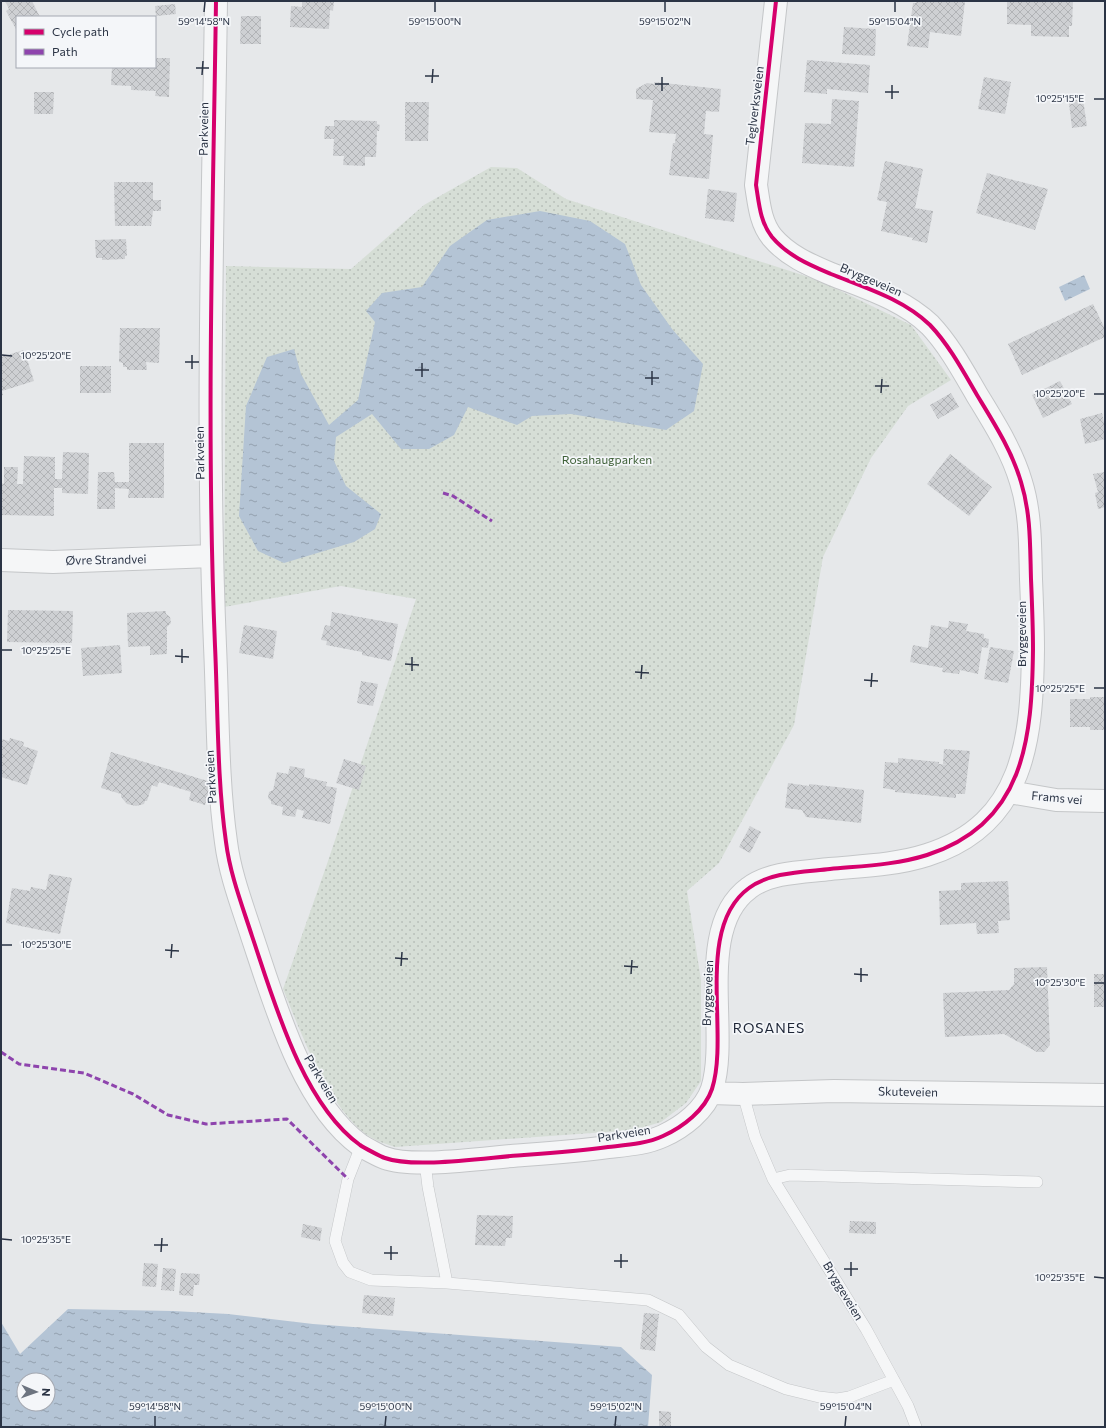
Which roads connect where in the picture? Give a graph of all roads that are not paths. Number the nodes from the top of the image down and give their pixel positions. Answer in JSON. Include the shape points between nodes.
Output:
{"nodes":[{"id":1,"x":216,"y":1,"type":"edge"},
{"id":2,"x":776,"y":1,"type":"edge"},
{"id":3,"x":760,"y":213,"type":"joint"},
{"id":4,"x":212,"y":556,"type":"junction"},
{"id":5,"x":1,"y":560,"type":"edge"},
{"id":6,"x":1009,"y":792,"type":"junction"},
{"id":7,"x":1105,"y":801,"type":"edge"},
{"id":8,"x":711,"y":1093,"type":"junction"},
{"id":9,"x":743,"y":1094,"type":"junction"},
{"id":10,"x":1105,"y":1095,"type":"edge"},
{"id":11,"x":361,"y":1146,"type":"junction"},
{"id":12,"x":425,"y":1162,"type":"junction"},
{"id":13,"x":773,"y":1179,"type":"junction"},
{"id":14,"x":1037,"y":1182,"type":"dead end"},
{"id":15,"x":447,"y":1283,"type":"junction"},
{"id":16,"x":894,"y":1380,"type":"junction"},
{"id":17,"x":916,"y":1427,"type":"edge"}],
"edges":[{"from":1,"to":4,"type":"street","name":"Parkveien","via":[[209,386]]},
{"from":2,"to":3,"type":"street","name":"Teglverksveien","via":[[756,185]]},
{"from":3,"to":6,"type":"street","name":"Bryggeveien","via":[[770,235],[797,260],[899,301],[931,326],[956,358],[1000,433],[1019,474],[1027,505],[1030,540],[1033,648],[1030,726],[1021,764]]},
{"from":4,"to":5,"type":"street","name":"Øvre Strandvei","via":[[69,561]]},
{"from":4,"to":11,"type":"street","name":"Parkveien","via":[[220,759],[230,869],[293,1053],[320,1100],[345,1132]]},
{"from":6,"to":7,"type":"street","name":"Frams vei","via":[[1056,800]]},
{"from":6,"to":8,"type":"street","name":"Bryggeveien","via":[[998,809],[978,829],[960,841],[930,854],[904,860],[790,874],[752,885],[740,896],[730,909],[720,942],[716,991],[716,1065]]},
{"from":8,"to":9,"type":"street","name":"Skuteveien"},
{"from":8,"to":12,"type":"street","name":"Parkveien","via":[[699,1110],[660,1138],[582,1150]]},
{"from":9,"to":10,"type":"street","name":"Skuteveien","via":[[834,1091]]},
{"from":9,"to":13,"type":"lane","name":"Bryggeveien","via":[[755,1137]]},
{"from":11,"to":12,"type":"street","name":"Parkveien","via":[[382,1158]]},
{"from":11,"to":15,"type":"lane","via":[[348,1179],[335,1241],[343,1263],[350,1272],[371,1280]]},
{"from":12,"to":15,"type":"lane"},
{"from":13,"to":14,"type":"lane","via":[[790,1175]]},
{"from":13,"to":16,"type":"lane","name":"Bryggeveien","via":[[866,1329]]},
{"from":15,"to":16,"type":"lane","via":[[648,1300],[679,1315],[706,1347],[729,1365],[786,1390],[837,1399]]},
{"from":16,"to":17,"type":"lane","name":"Bryggeveien"}]}
